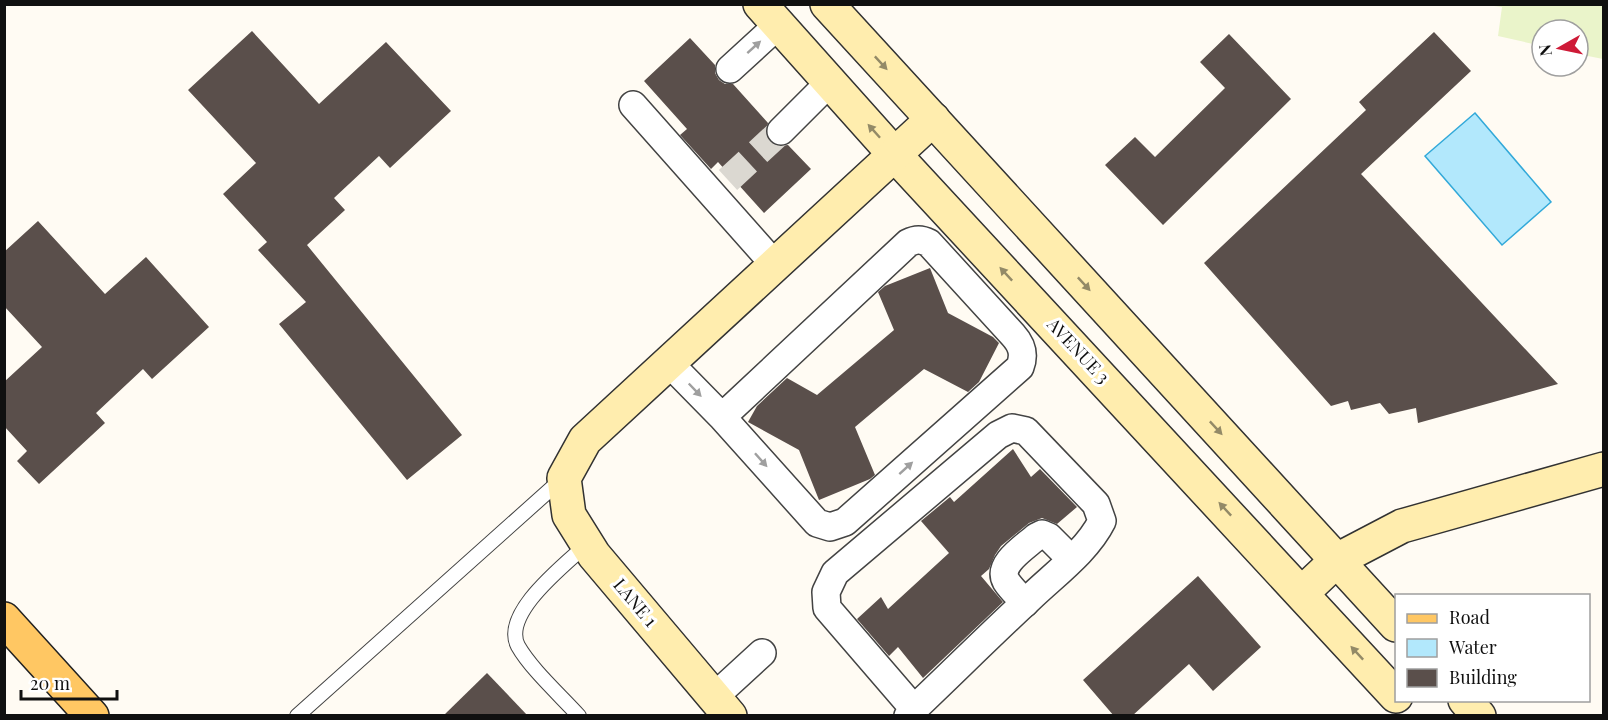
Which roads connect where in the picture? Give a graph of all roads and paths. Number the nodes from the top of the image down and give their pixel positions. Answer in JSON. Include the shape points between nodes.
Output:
{"nodes":[{"id":1,"x":840,"y":12,"type":"edge"},
{"id":2,"x":769,"y":15,"type":"edge"},
{"id":3,"x":729,"y":69,"type":"dead end"},
{"id":4,"x":830,"y":82,"type":"junction"},
{"id":5,"x":633,"y":105,"type":"dead end"},
{"id":6,"x":933,"y":119,"type":"junction"},
{"id":7,"x":781,"y":130,"type":"tunnel mouth"},
{"id":8,"x":895,"y":155,"type":"junction"},
{"id":9,"x":775,"y":265,"type":"junction"},
{"id":10,"x":1039,"y":309,"type":"junction"},
{"id":11,"x":1013,"y":335,"type":"junction"},
{"id":12,"x":669,"y":363,"type":"junction"},
{"id":13,"x":722,"y":417,"type":"junction"},
{"id":14,"x":1604,"y":469,"type":"edge"},
{"id":15,"x":564,"y":478,"type":"junction"},
{"id":16,"x":587,"y":544,"type":"junction"},
{"id":17,"x":1071,"y":560,"type":"junction"},
{"id":18,"x":1337,"y":560,"type":"junction"},
{"id":19,"x":1302,"y":593,"type":"junction"},
{"id":20,"x":1025,"y":603,"type":"junction"},
{"id":21,"x":4,"y":619,"type":"edge"},
{"id":22,"x":1395,"y":624,"type":"edge"},
{"id":23,"x":762,"y":653,"type":"dead end"},
{"id":24,"x":1395,"y":695,"type":"edge"},
{"id":25,"x":1403,"y":702,"type":"edge"},
{"id":26,"x":1468,"y":702,"type":"edge"},
{"id":27,"x":722,"y":706,"type":"edge"},
{"id":28,"x":911,"y":712,"type":"edge"},
{"id":29,"x":92,"y":716,"type":"edge"},
{"id":30,"x":297,"y":716,"type":"edge"},
{"id":31,"x":579,"y":716,"type":"edge"},
{"id":32,"x":1415,"y":716,"type":"edge"},
{"id":33,"x":1479,"y":716,"type":"edge"}],
"edges":[{"from":1,"to":6,"type":"street","one_way":true},
{"from":3,"to":2,"type":"street","one_way":true},
{"from":2,"to":4,"type":"street","name":"AVENUE 3"},
{"from":4,"to":7,"type":"street"},
{"from":8,"to":4,"type":"street","name":"AVENUE 3","one_way":true},
{"from":5,"to":9,"type":"street","via":[[721,188]]},
{"from":6,"to":8,"type":"street"},
{"from":6,"to":18,"type":"street","one_way":true},
{"from":8,"to":9,"type":"street"},
{"from":10,"to":8,"type":"street","name":"AVENUE 3","one_way":true},
{"from":9,"to":12,"type":"street"},
{"from":10,"to":11,"type":"street"},
{"from":19,"to":10,"type":"street","name":"AVENUE 3","one_way":true},
{"from":11,"to":13,"type":"street","via":[[929,243],[914,240]]},
{"from":13,"to":11,"type":"street","one_way":true,"via":[[817,523],[830,527],[846,522],[1020,367],[1022,348]]},
{"from":12,"to":13,"type":"street","one_way":true},
{"from":12,"to":15,"type":"street","via":[[585,440]]},
{"from":14,"to":18,"type":"street","via":[[1402,526]]},
{"from":15,"to":16,"type":"street","name":"LANE 1","via":[[569,516]]},
{"from":15,"to":30,"type":"lane"},
{"from":16,"to":27,"type":"street","name":"LANE 1"},
{"from":16,"to":31,"type":"lane","via":[[527,602],[515,626],[517,644]]},
{"from":17,"to":20,"type":"street"},
{"from":17,"to":20,"type":"street","via":[[1042,534],[1006,565],[1005,580]]},
{"from":17,"to":28,"type":"street","via":[[1094,536],[1102,521],[1096,504],[1026,431],[1011,428],[835,573],[826,592],[827,608]]},
{"from":18,"to":19,"type":"street"},
{"from":18,"to":22,"type":"street"},
{"from":24,"to":19,"type":"street","name":"AVENUE 3","one_way":true},
{"from":20,"to":28,"type":"street"},
{"from":21,"to":29,"type":"main road"},
{"from":23,"to":27,"type":"street"},
{"from":25,"to":32,"type":"street"},
{"from":26,"to":33,"type":"street"}]}
